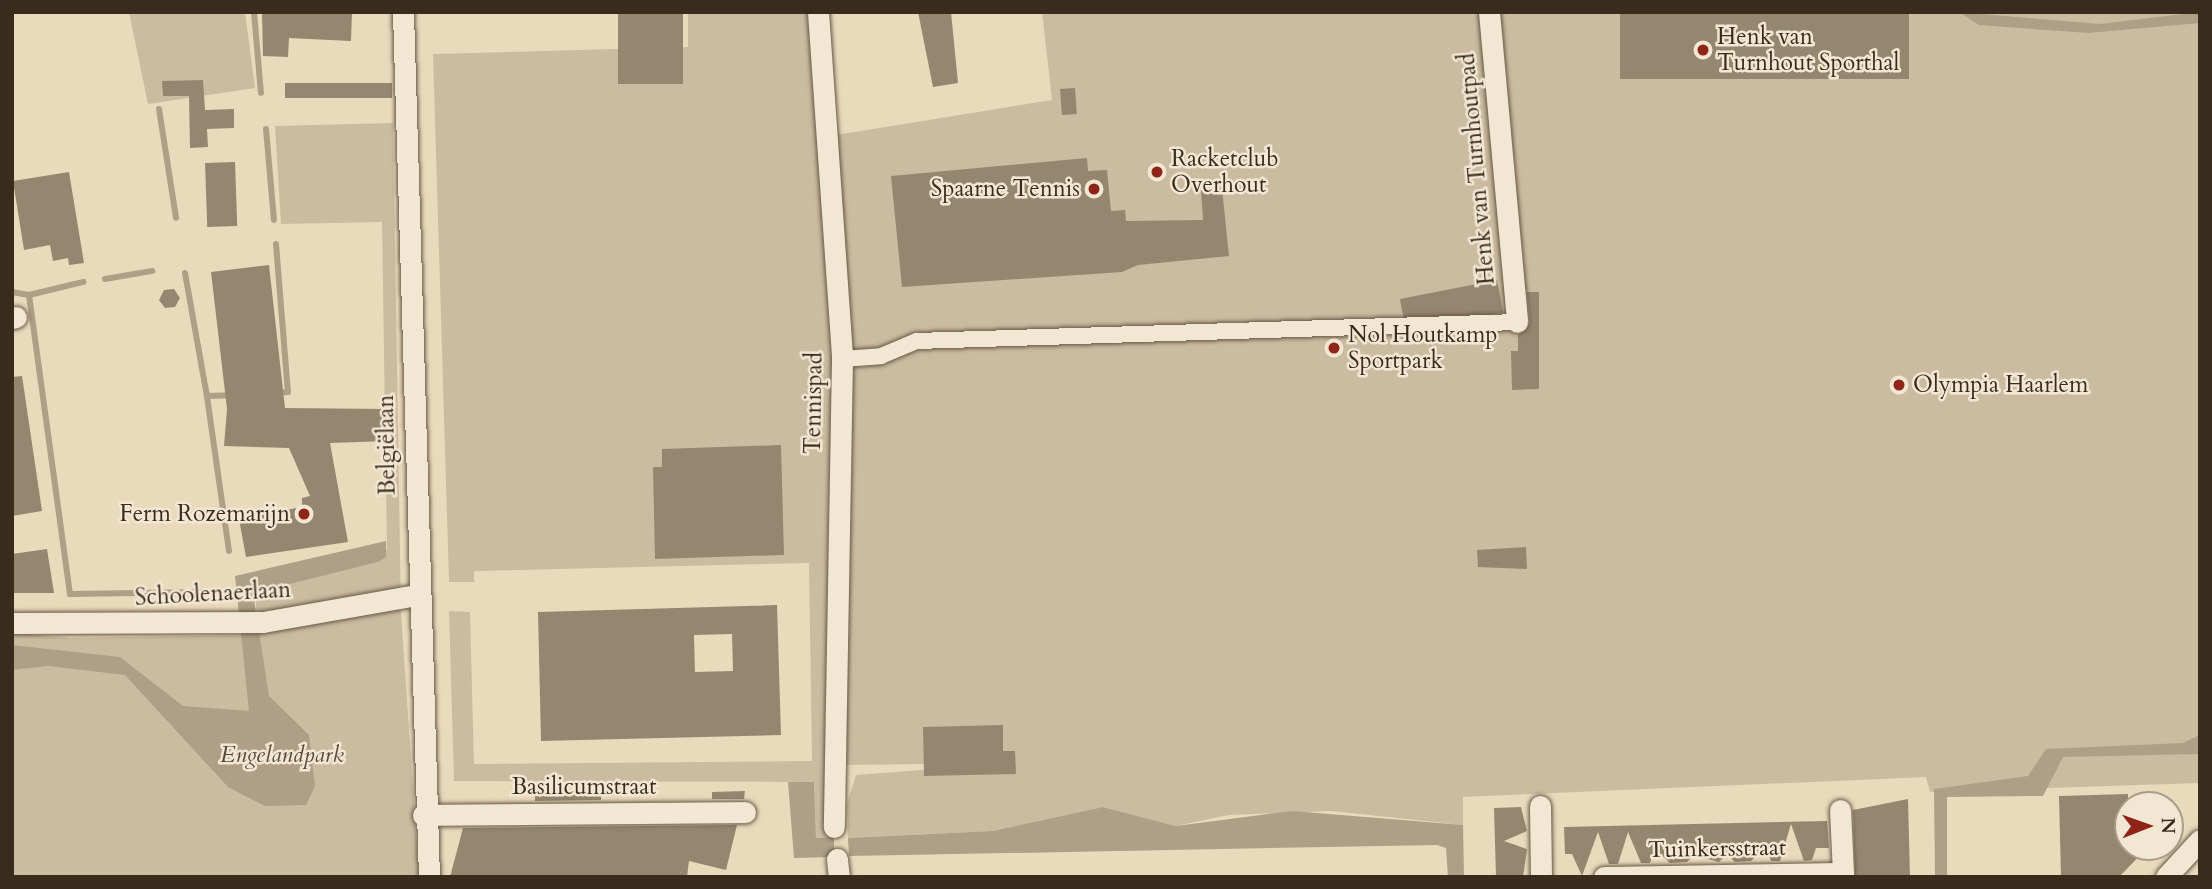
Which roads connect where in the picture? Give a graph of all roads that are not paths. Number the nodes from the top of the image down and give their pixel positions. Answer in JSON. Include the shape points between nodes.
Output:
{"nodes":[{"id":1,"x":403,"y":12,"type":"edge"},
{"id":2,"x":818,"y":12,"type":"edge"},
{"id":3,"x":1489,"y":12,"type":"edge"},
{"id":4,"x":1517,"y":322,"type":"joint"},
{"id":5,"x":842,"y":359,"type":"junction"},
{"id":6,"x":416,"y":595,"type":"junction"},
{"id":7,"x":12,"y":623,"type":"edge"},
{"id":8,"x":1540,"y":806,"type":"dead end"},
{"id":9,"x":1840,"y":810,"type":"dead end"},
{"id":10,"x":745,"y":812,"type":"dead end"},
{"id":11,"x":423,"y":815,"type":"junction"},
{"id":12,"x":834,"y":827,"type":"dead end"},
{"id":13,"x":2200,"y":841,"type":"edge"},
{"id":14,"x":1830,"y":875,"type":"edge"},
{"id":15,"x":429,"y":877,"type":"edge"},
{"id":16,"x":1541,"y":877,"type":"edge"},
{"id":17,"x":1604,"y":877,"type":"edge"},
{"id":18,"x":2165,"y":877,"type":"edge"}],
"edges":[{"from":1,"to":6,"type":"street","name":"Belgiëlaan"},
{"from":2,"to":5,"type":"street","name":"Tennispad"},
{"from":3,"to":4,"type":"street","name":"Henk van Turnhoutpad"},
{"from":4,"to":5,"type":"street","via":[[917,341],[881,356]]},
{"from":5,"to":12,"type":"street","name":"Tennispad"},
{"from":6,"to":7,"type":"street","name":"Schoolenaerlaan","via":[[263,622]]},
{"from":6,"to":11,"type":"street","name":"Belgiëlaan"},
{"from":8,"to":16,"type":"street"},
{"from":9,"to":14,"type":"street","via":[[1843,873]]},
{"from":10,"to":11,"type":"street","name":"Basilicumstraat"},
{"from":11,"to":15,"type":"street","name":"Belgiëlaan"},
{"from":13,"to":18,"type":"street"},
{"from":14,"to":17,"type":"street","name":"Tuinkersstraat"}]}
